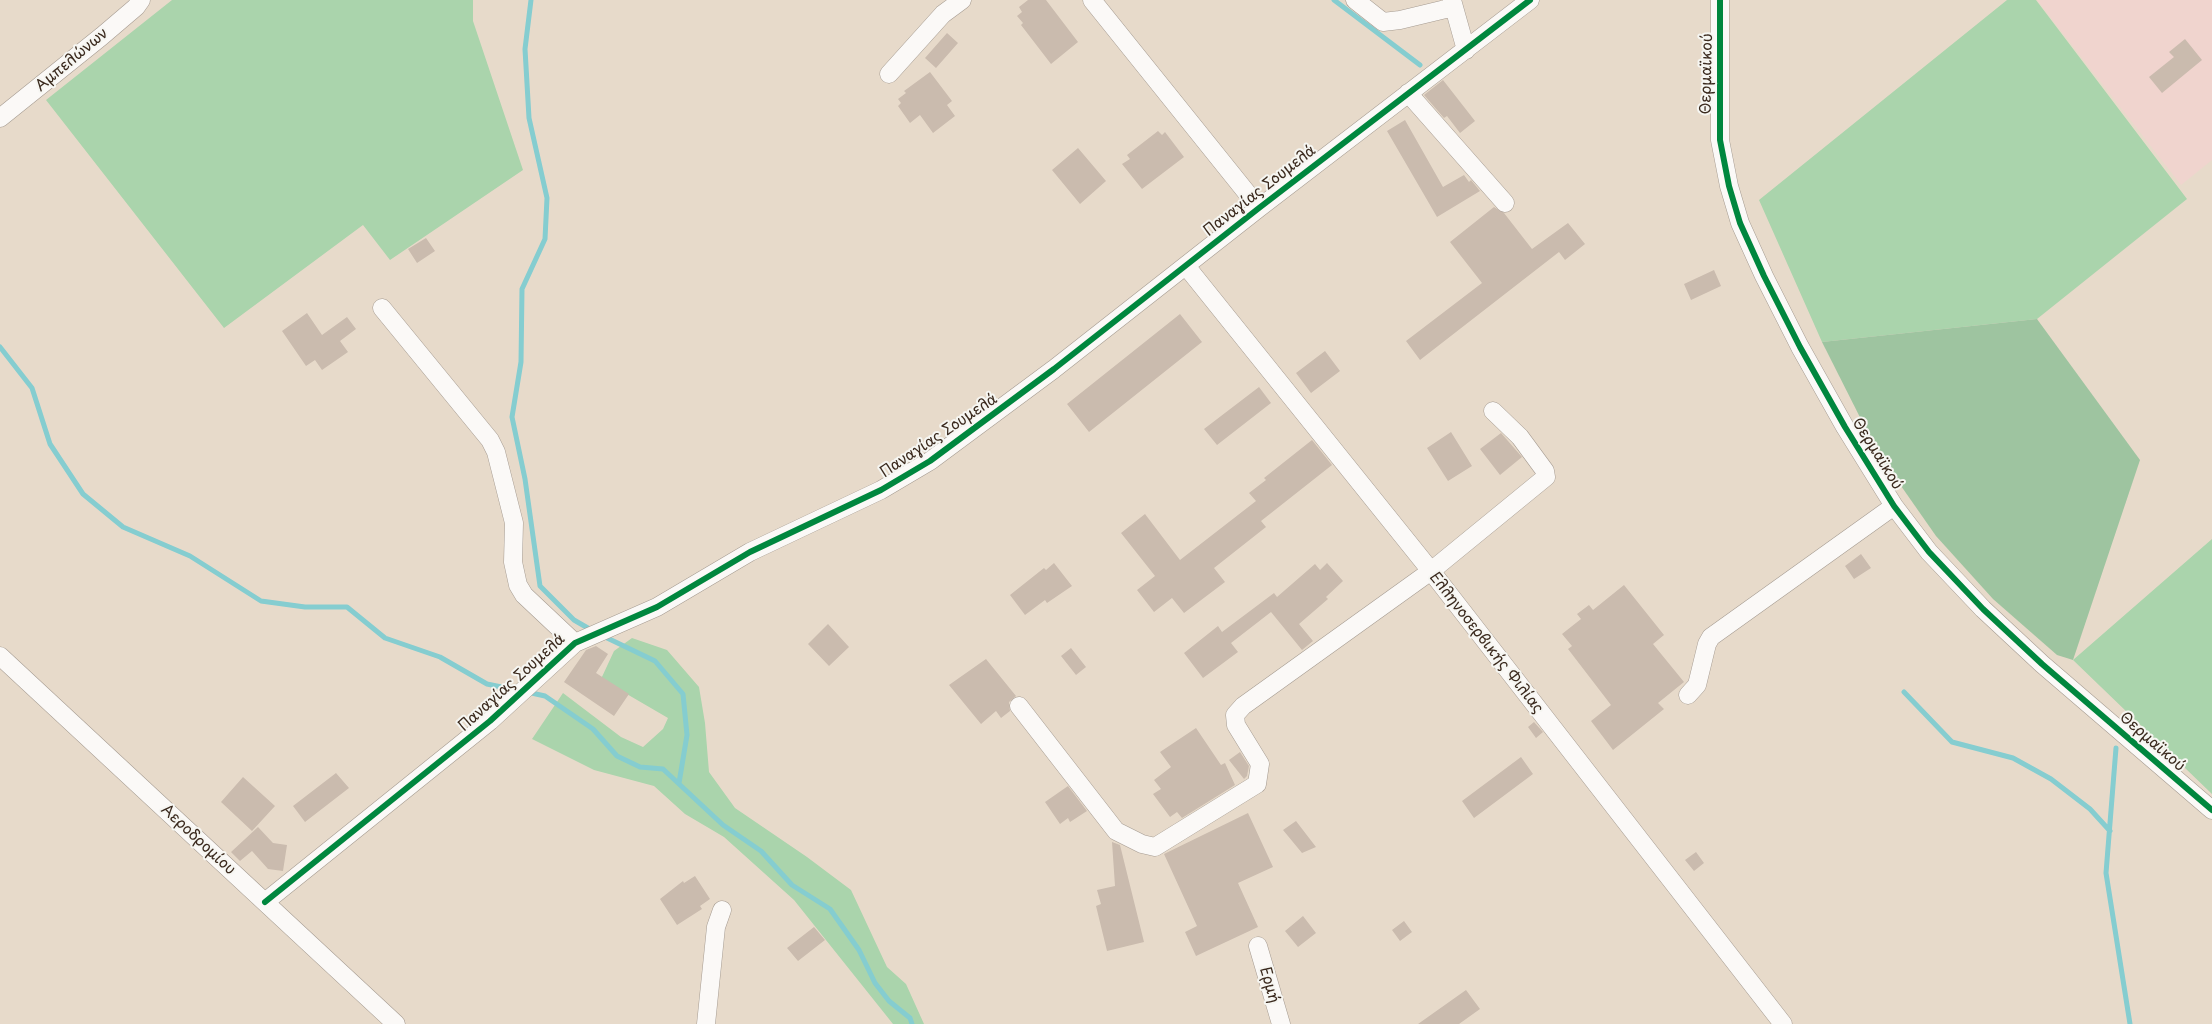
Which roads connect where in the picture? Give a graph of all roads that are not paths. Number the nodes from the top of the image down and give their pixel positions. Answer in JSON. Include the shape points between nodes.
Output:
{"nodes":[{"id":1,"x":141,"y":0,"type":"edge"},
{"id":2,"x":962,"y":0,"type":"edge"},
{"id":3,"x":1092,"y":0,"type":"edge"},
{"id":4,"x":1355,"y":0,"type":"edge"},
{"id":5,"x":1530,"y":0,"type":"edge"},
{"id":6,"x":1720,"y":0,"type":"edge"},
{"id":7,"x":1453,"y":4,"type":"edge"},
{"id":8,"x":1466,"y":50,"type":"junction"},
{"id":9,"x":889,"y":74,"type":"dead end"},
{"id":10,"x":1408,"y":93,"type":"junction"},
{"id":11,"x":0,"y":118,"type":"edge"},
{"id":12,"x":1505,"y":204,"type":"dead end"},
{"id":13,"x":1259,"y":208,"type":"junction"},
{"id":14,"x":1186,"y":266,"type":"junction"},
{"id":15,"x":382,"y":308,"type":"dead end"},
{"id":16,"x":1493,"y":411,"type":"dead end"},
{"id":17,"x":1894,"y":506,"type":"junction"},
{"id":18,"x":1431,"y":570,"type":"junction"},
{"id":19,"x":582,"y":640,"type":"junction"},
{"id":20,"x":0,"y":656,"type":"edge"},
{"id":21,"x":1688,"y":695,"type":"dead end"},
{"id":22,"x":1019,"y":706,"type":"dead end"},
{"id":23,"x":2212,"y":810,"type":"edge"},
{"id":24,"x":266,"y":902,"type":"junction"},
{"id":25,"x":722,"y":910,"type":"dead end"},
{"id":26,"x":1258,"y":946,"type":"dead end"},
{"id":27,"x":396,"y":1024,"type":"edge"},
{"id":28,"x":706,"y":1024,"type":"edge"},
{"id":29,"x":1281,"y":1024,"type":"edge"},
{"id":30,"x":1783,"y":1024,"type":"edge"}],
"edges":[{"from":1,"to":11,"type":"street","name":"Αμπελώνων","via":[[102,36]]},
{"from":2,"to":9,"type":"street","via":[[943,14]]},
{"from":3,"to":13,"type":"street"},
{"from":4,"to":7,"type":"street","via":[[1383,22]]},
{"from":5,"to":8,"type":"street","name":"Παναγίας Σουμελά"},
{"from":6,"to":17,"type":"street","name":"Θερμαϊκού","via":[[1720,140],[1740,223],[1800,347]]},
{"from":7,"to":8,"type":"street"},
{"from":8,"to":10,"type":"street","name":"Παναγίας Σουμελά"},
{"from":10,"to":12,"type":"street"},
{"from":10,"to":13,"type":"street","name":"Παναγίας Σουμελά"},
{"from":13,"to":14,"type":"street","name":"Παναγίας Σουμελά"},
{"from":14,"to":18,"type":"street","name":"Ελληνοσερβικής Φιλίας"},
{"from":14,"to":19,"type":"street","name":"Παναγίας Σουμελά","via":[[986,421],[903,478],[780,536],[656,607]]},
{"from":15,"to":19,"type":"street","via":[[490,440],[496,452],[514,523],[513,562],[518,585],[524,595]]},
{"from":16,"to":18,"type":"street","via":[[1520,437],[1546,477]]},
{"from":17,"to":21,"type":"street","via":[[1711,637],[1697,685]]},
{"from":17,"to":23,"type":"street","name":"Θερμαϊκού","via":[[1929,552],[1983,608],[2042,664]]},
{"from":18,"to":22,"type":"street","via":[[1243,706],[1236,715],[1236,725],[1260,764],[1257,784],[1155,847],[1116,831]]},
{"from":18,"to":30,"type":"street","name":"Ελληνοσερβικής Φιλίας"},
{"from":19,"to":24,"type":"street","name":"Παναγίας Σουμελά","via":[[490,721]]},
{"from":20,"to":24,"type":"street","name":"Αεροδρομίου"},
{"from":24,"to":27,"type":"street","name":"Αεροδρομίου"},
{"from":25,"to":28,"type":"street","via":[[716,927]]},
{"from":26,"to":29,"type":"street","name":"Ερμή"}]}
